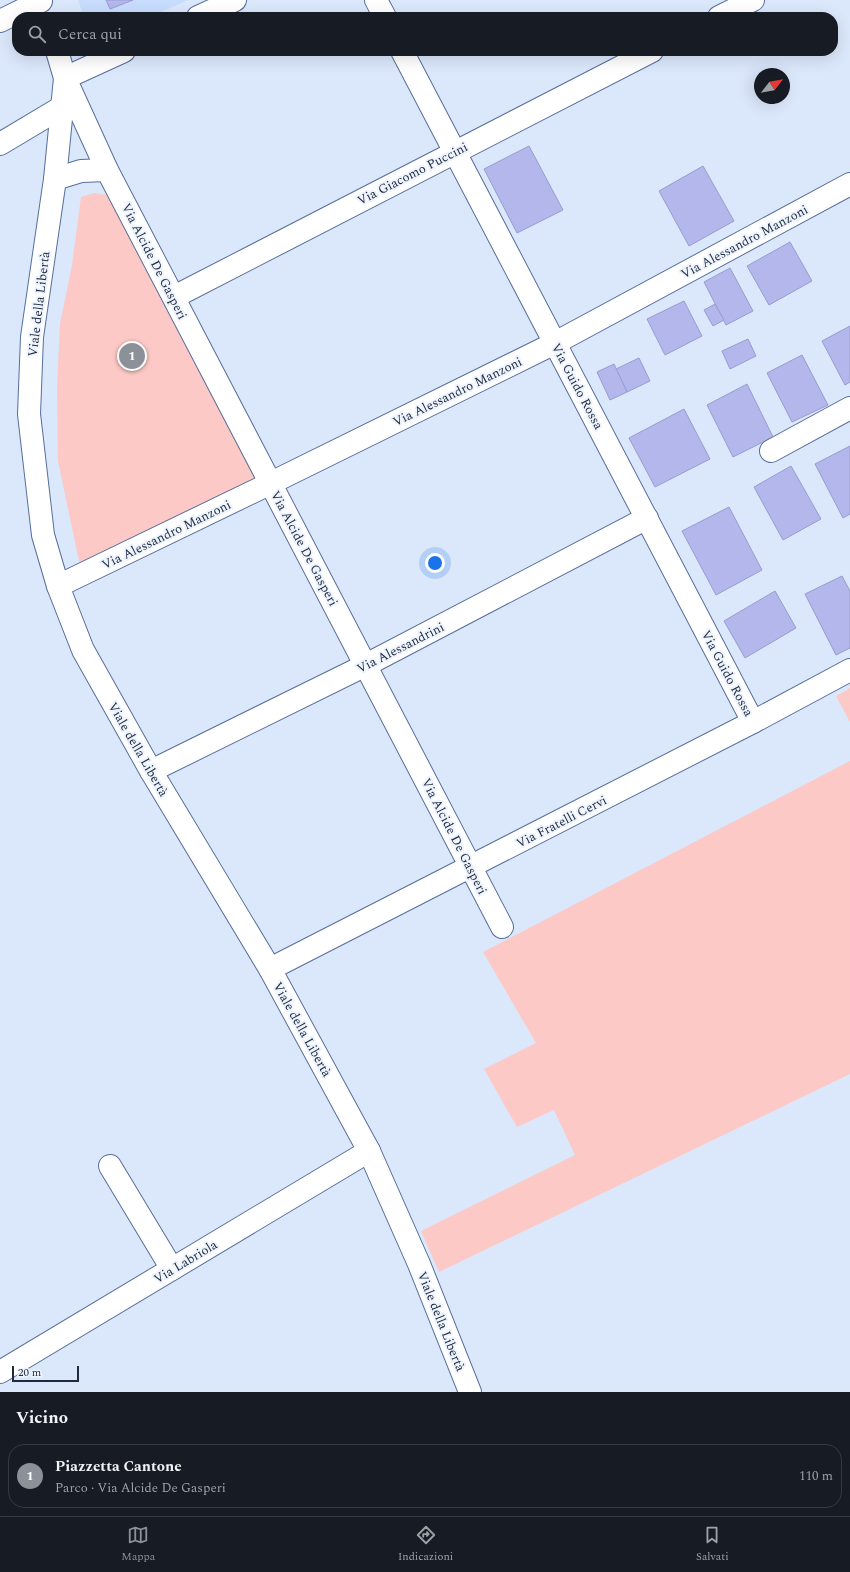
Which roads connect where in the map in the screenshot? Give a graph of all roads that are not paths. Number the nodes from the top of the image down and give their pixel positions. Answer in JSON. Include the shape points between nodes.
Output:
{"nodes":[{"id":1,"x":235,"y":0,"type":"edge"},
{"id":2,"x":376,"y":0,"type":"edge"},
{"id":3,"x":753,"y":0,"type":"edge"},
{"id":4,"x":43,"y":6,"type":"edge"},
{"id":5,"x":26,"y":12,"type":"edge"},
{"id":6,"x":209,"y":12,"type":"edge"},
{"id":7,"x":382,"y":12,"type":"edge"},
{"id":8,"x":729,"y":12,"type":"edge"},
{"id":9,"x":12,"y":17,"type":"edge"},
{"id":10,"x":0,"y":21,"type":"edge"},
{"id":11,"x":58,"y":56,"type":"edge"},
{"id":12,"x":113,"y":56,"type":"edge"},
{"id":13,"x":405,"y":56,"type":"edge"},
{"id":14,"x":642,"y":56,"type":"edge"},
{"id":15,"x":65,"y":78,"type":"junction"},
{"id":16,"x":62,"y":108,"type":"junction"},
{"id":17,"x":0,"y":144,"type":"edge"},
{"id":18,"x":455,"y":151,"type":"junction"},
{"id":19,"x":107,"y":170,"type":"junction"},
{"id":20,"x":55,"y":179,"type":"junction"},
{"id":21,"x":850,"y":184,"type":"edge"},
{"id":22,"x":174,"y":297,"type":"junction"},
{"id":23,"x":555,"y":343,"type":"junction"},
{"id":24,"x":850,"y":408,"type":"edge"},
{"id":25,"x":771,"y":451,"type":"dead end"},
{"id":26,"x":271,"y":483,"type":"junction"},
{"id":27,"x":647,"y":518,"type":"junction"},
{"id":28,"x":58,"y":586,"type":"junction"},
{"id":29,"x":366,"y":665,"type":"junction"},
{"id":30,"x":850,"y":670,"type":"edge"},
{"id":31,"x":753,"y":722,"type":"junction"},
{"id":32,"x":151,"y":771,"type":"junction"},
{"id":33,"x":472,"y":867,"type":"junction"},
{"id":34,"x":502,"y":927,"type":"dead end"},
{"id":35,"x":270,"y":969,"type":"junction"},
{"id":36,"x":369,"y":1151,"type":"junction"},
{"id":37,"x":110,"y":1166,"type":"dead end"},
{"id":38,"x":172,"y":1269,"type":"junction"},
{"id":39,"x":0,"y":1372,"type":"edge"},
{"id":40,"x":470,"y":1392,"type":"edge"}],
"edges":[{"from":1,"to":6,"type":"street"},
{"from":2,"to":7,"type":"street"},
{"from":3,"to":8,"type":"street"},
{"from":4,"to":5,"type":"street"},
{"from":9,"to":10,"type":"street"},
{"from":11,"to":15,"type":"street","name":"Viale della Libertà"},
{"from":12,"to":15,"type":"street"},
{"from":13,"to":18,"type":"street","name":"Via Guido Rossa"},
{"from":14,"to":18,"type":"street","name":"Via Giacomo Puccini"},
{"from":15,"to":16,"type":"street","name":"Viale della Libertà"},
{"from":15,"to":19,"type":"street","name":"Via Alcide De Gasperi"},
{"from":16,"to":17,"type":"street"},
{"from":16,"to":20,"type":"street","name":"Viale della Libertà"},
{"from":18,"to":22,"type":"street","name":"Via Giacomo Puccini"},
{"from":18,"to":23,"type":"street","name":"Via Guido Rossa"},
{"from":19,"to":20,"type":"street","via":[[81,171]]},
{"from":19,"to":22,"type":"street","name":"Via Alcide De Gasperi"},
{"from":20,"to":28,"type":"street","name":"Viale della Libertà","via":[[32,337],[29,414],[43,536]]},
{"from":21,"to":23,"type":"street","name":"Via Alessandro Manzoni"},
{"from":22,"to":26,"type":"street","name":"Via Alcide De Gasperi"},
{"from":23,"to":26,"type":"street","name":"Via Alessandro Manzoni"},
{"from":23,"to":27,"type":"street","name":"Via Guido Rossa"},
{"from":24,"to":25,"type":"street"},
{"from":26,"to":28,"type":"street","name":"Via Alessandro Manzoni"},
{"from":26,"to":29,"type":"street","name":"Via Alcide De Gasperi"},
{"from":27,"to":29,"type":"street","name":"Via Alessandrini"},
{"from":27,"to":31,"type":"street","name":"Via Guido Rossa"},
{"from":28,"to":32,"type":"street","name":"Viale della Libertà","via":[[83,650]]},
{"from":29,"to":32,"type":"street","name":"Via Alessandrini"},
{"from":29,"to":33,"type":"street","name":"Via Alcide De Gasperi"},
{"from":30,"to":31,"type":"street","name":"Via Fratelli Cervi"},
{"from":31,"to":33,"type":"street","name":"Via Fratelli Cervi"},
{"from":32,"to":35,"type":"street","name":"Viale della Libertà"},
{"from":33,"to":34,"type":"street","name":"Via Alcide De Gasperi"},
{"from":33,"to":35,"type":"street","name":"Via Fratelli Cervi"},
{"from":35,"to":36,"type":"street","name":"Viale della Libertà"},
{"from":36,"to":38,"type":"street","name":"Via Labriola"},
{"from":36,"to":40,"type":"street","name":"Viale della Libertà"},
{"from":37,"to":38,"type":"street"},
{"from":38,"to":39,"type":"street","name":"Via Labriola"}]}
